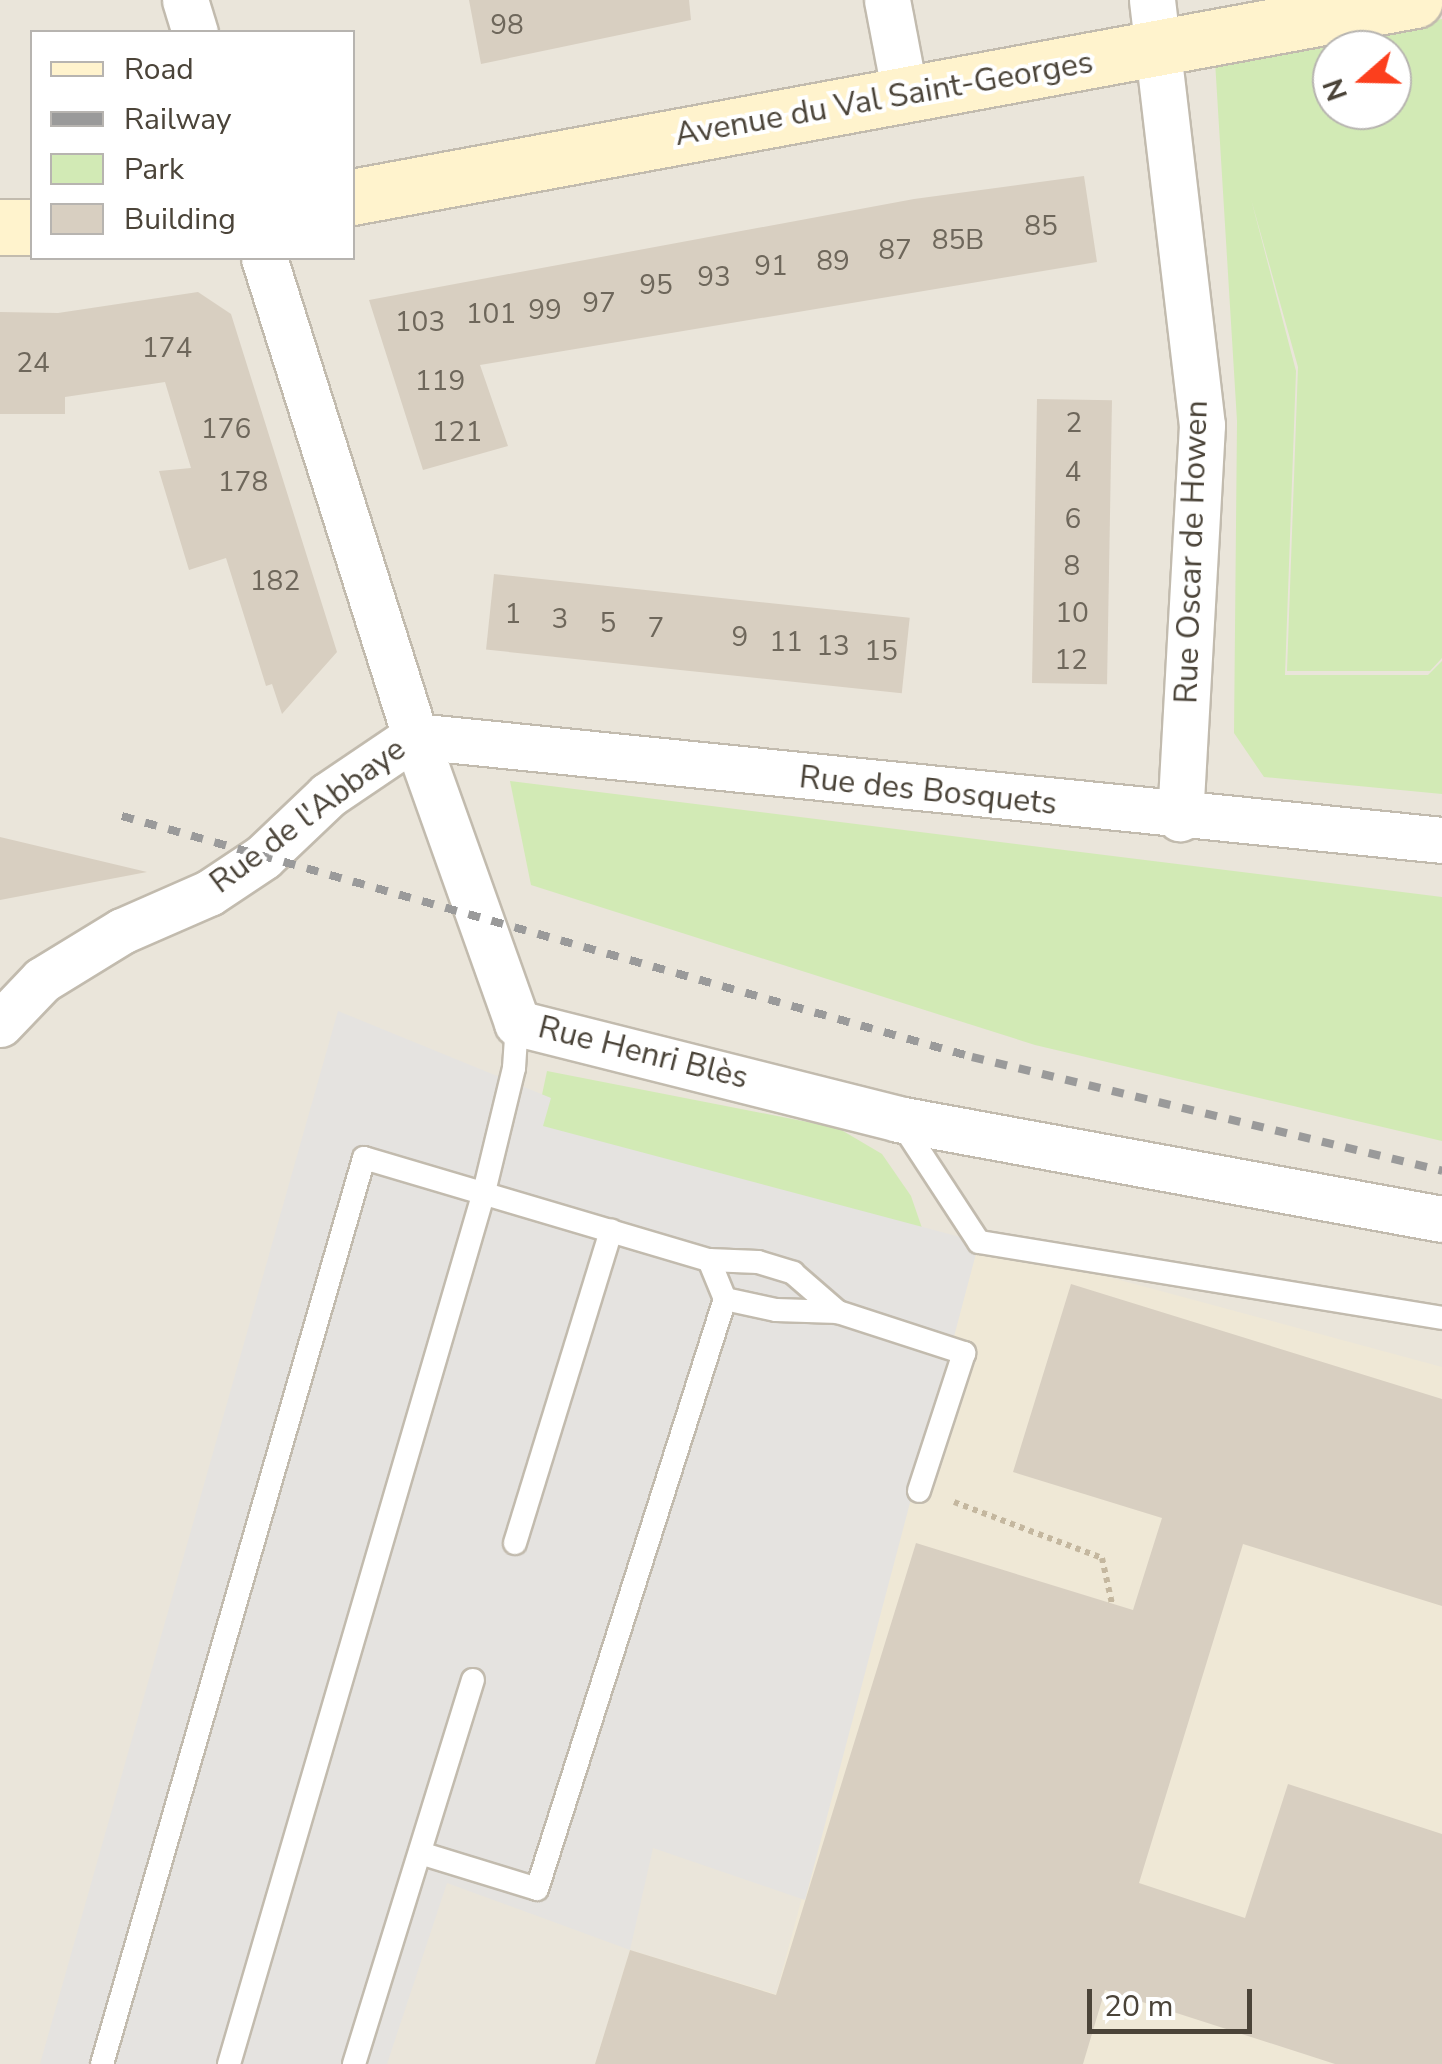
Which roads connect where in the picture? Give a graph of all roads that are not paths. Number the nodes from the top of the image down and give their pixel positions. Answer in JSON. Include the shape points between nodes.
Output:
{"nodes":[{"id":1,"x":185,"y":0,"type":"edge"},
{"id":2,"x":886,"y":0,"type":"edge"},
{"id":3,"x":1414,"y":0,"type":"edge"},
{"id":4,"x":1155,"y":24,"type":"edge"},
{"id":5,"x":194,"y":30,"type":"edge"},
{"id":6,"x":904,"y":94,"type":"junction"},
{"id":7,"x":355,"y":196,"type":"edge"},
{"id":8,"x":30,"y":227,"type":"edge"},
{"id":9,"x":0,"y":228,"type":"edge"},
{"id":10,"x":265,"y":260,"type":"edge"},
{"id":11,"x":415,"y":736,"type":"junction"},
{"id":12,"x":1180,"y":818,"type":"junction"},
{"id":13,"x":1442,"y":840,"type":"edge"},
{"id":14,"x":517,"y":1023,"type":"junction"},
{"id":15,"x":0,"y":1024,"type":"edge"},
{"id":16,"x":898,"y":1119,"type":"junction"},
{"id":17,"x":484,"y":1192,"type":"junction"},
{"id":18,"x":1442,"y":1219,"type":"edge"},
{"id":19,"x":610,"y":1230,"type":"junction"},
{"id":20,"x":709,"y":1260,"type":"junction"},
{"id":21,"x":725,"y":1298,"type":"junction"},
{"id":22,"x":838,"y":1312,"type":"junction"},
{"id":23,"x":1442,"y":1318,"type":"edge"},
{"id":24,"x":919,"y":1491,"type":"dead end"},
{"id":25,"x":515,"y":1543,"type":"dead end"},
{"id":26,"x":474,"y":1680,"type":"dead end"},
{"id":27,"x":420,"y":1853,"type":"junction"},
{"id":28,"x":102,"y":2064,"type":"edge"},
{"id":29,"x":229,"y":2064,"type":"edge"},
{"id":30,"x":354,"y":2064,"type":"edge"}],
"edges":[{"from":1,"to":5,"type":"street"},
{"from":2,"to":6,"type":"street"},
{"from":3,"to":4,"type":"main road","name":"Avenue du Val Saint-Georges"},
{"from":4,"to":6,"type":"main road","name":"Avenue du Val Saint-Georges"},
{"from":4,"to":12,"type":"street","name":"Rue Oscar de Howen","via":[[1202,425]]},
{"from":6,"to":7,"type":"main road","name":"Avenue du Val Saint-Georges"},
{"from":8,"to":9,"type":"main road"},
{"from":10,"to":11,"type":"street","name":"Rue Henri Blès"},
{"from":11,"to":12,"type":"street","name":"Rue des Bosquets"},
{"from":11,"to":14,"type":"street","name":"Rue Henri Blès"},
{"from":11,"to":15,"type":"street","name":"Rue de l'Abbaye","via":[[328,795],[264,857],[42,980]]},
{"from":12,"to":13,"type":"street","name":"Rue des Bosquets"},
{"from":14,"to":16,"type":"street","name":"Rue Henri Blès"},
{"from":14,"to":17,"type":"lane","via":[[514,1068]]},
{"from":16,"to":18,"type":"street","name":"Rue Henri Blès"},
{"from":16,"to":23,"type":"lane","via":[[980,1242]]},
{"from":17,"to":19,"type":"lane"},
{"from":17,"to":28,"type":"lane","via":[[364,1158]]},
{"from":17,"to":29,"type":"lane"},
{"from":19,"to":20,"type":"lane"},
{"from":19,"to":25,"type":"lane"},
{"from":20,"to":21,"type":"lane"},
{"from":20,"to":22,"type":"lane","via":[[758,1262],[793,1273]]},
{"from":21,"to":22,"type":"lane","via":[[776,1310]]},
{"from":21,"to":27,"type":"lane","via":[[537,1890]]},
{"from":22,"to":24,"type":"lane","via":[[964,1353]]},
{"from":26,"to":27,"type":"lane"},
{"from":27,"to":30,"type":"lane"}]}
